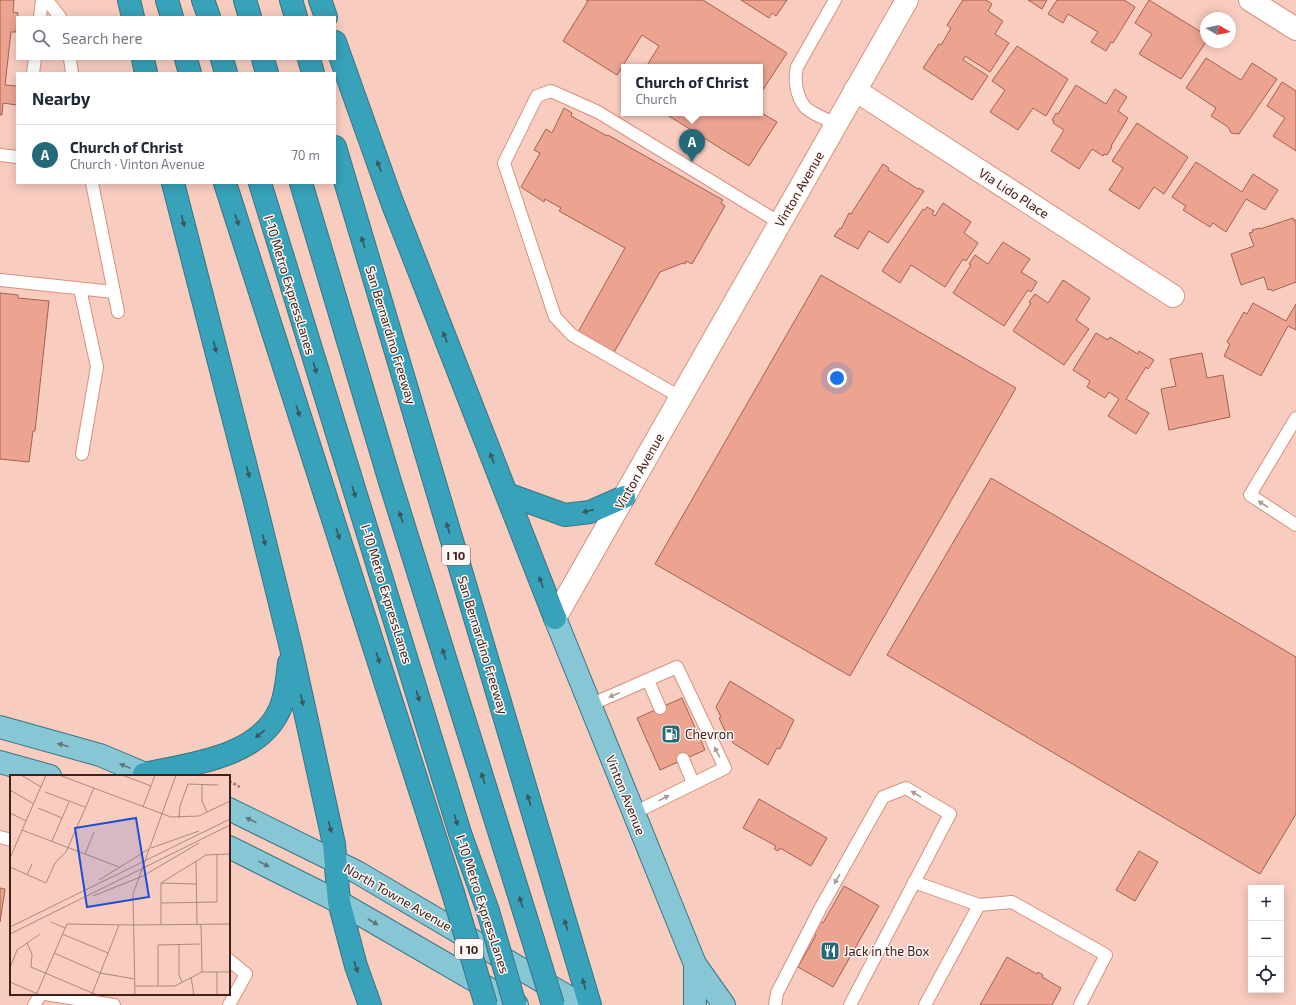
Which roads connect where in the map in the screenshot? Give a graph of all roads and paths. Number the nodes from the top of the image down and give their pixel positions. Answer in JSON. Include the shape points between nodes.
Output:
{"nodes":[{"id":1,"x":42,"y":0,"type":"edge"},
{"id":2,"x":47,"y":0,"type":"edge"},
{"id":3,"x":129,"y":0,"type":"edge"},
{"id":4,"x":167,"y":0,"type":"edge"},
{"id":5,"x":203,"y":0,"type":"edge"},
{"id":6,"x":245,"y":0,"type":"edge"},
{"id":7,"x":291,"y":0,"type":"edge"},
{"id":8,"x":320,"y":0,"type":"edge"},
{"id":9,"x":835,"y":0,"type":"edge"},
{"id":10,"x":907,"y":0,"type":"edge"},
{"id":11,"x":1250,"y":0,"type":"edge"},
{"id":12,"x":40,"y":16,"type":"edge"},
{"id":13,"x":59,"y":16,"type":"edge"},
{"id":14,"x":133,"y":16,"type":"edge"},
{"id":15,"x":172,"y":16,"type":"edge"},
{"id":16,"x":209,"y":16,"type":"edge"},
{"id":17,"x":250,"y":16,"type":"edge"},
{"id":18,"x":296,"y":16,"type":"edge"},
{"id":19,"x":326,"y":16,"type":"edge"},
{"id":20,"x":1296,"y":29,"type":"edge"},
{"id":21,"x":336,"y":45,"type":"edge"},
{"id":22,"x":35,"y":60,"type":"edge"},
{"id":23,"x":70,"y":60,"type":"edge"},
{"id":24,"x":143,"y":60,"type":"edge"},
{"id":25,"x":186,"y":60,"type":"edge"},
{"id":26,"x":222,"y":60,"type":"edge"},
{"id":27,"x":263,"y":60,"type":"edge"},
{"id":28,"x":309,"y":60,"type":"edge"},
{"id":29,"x":33,"y":72,"type":"edge"},
{"id":30,"x":72,"y":72,"type":"edge"},
{"id":31,"x":146,"y":72,"type":"edge"},
{"id":32,"x":190,"y":72,"type":"edge"},
{"id":33,"x":226,"y":72,"type":"edge"},
{"id":34,"x":267,"y":72,"type":"edge"},
{"id":35,"x":313,"y":72,"type":"edge"},
{"id":36,"x":855,"y":90,"type":"junction"},
{"id":37,"x":836,"y":124,"type":"junction"},
{"id":38,"x":336,"y":150,"type":"edge"},
{"id":39,"x":0,"y":155,"type":"edge"},
{"id":40,"x":16,"y":157,"type":"edge"},
{"id":41,"x":92,"y":184,"type":"edge"},
{"id":42,"x":173,"y":184,"type":"edge"},
{"id":43,"x":225,"y":184,"type":"edge"},
{"id":44,"x":260,"y":184,"type":"edge"},
{"id":45,"x":301,"y":184,"type":"edge"},
{"id":46,"x":780,"y":223,"type":"junction"},
{"id":47,"x":0,"y":280,"type":"edge"},
{"id":48,"x":80,"y":289,"type":"junction"},
{"id":49,"x":114,"y":292,"type":"junction"},
{"id":50,"x":1173,"y":296,"type":"dead end"},
{"id":51,"x":118,"y":312,"type":"dead end"},
{"id":52,"x":680,"y":397,"type":"junction"},
{"id":53,"x":1296,"y":418,"type":"edge"},
{"id":54,"x":82,"y":454,"type":"dead end"},
{"id":55,"x":507,"y":494,"type":"junction"},
{"id":56,"x":624,"y":497,"type":"junction"},
{"id":57,"x":1296,"y":525,"type":"edge"},
{"id":58,"x":555,"y":618,"type":"junction"},
{"id":59,"x":290,"y":648,"type":"junction"},
{"id":60,"x":643,"y":683,"type":"junction"},
{"id":61,"x":590,"y":705,"type":"junction"},
{"id":62,"x":660,"y":708,"type":"dead end"},
{"id":63,"x":0,"y":727,"type":"edge"},
{"id":64,"x":684,"y":759,"type":"dead end"},
{"id":65,"x":0,"y":762,"type":"edge"},
{"id":66,"x":46,"y":775,"type":"edge"},
{"id":67,"x":147,"y":775,"type":"edge"},
{"id":68,"x":693,"y":783,"type":"junction"},
{"id":69,"x":230,"y":809,"type":"edge"},
{"id":70,"x":634,"y":813,"type":"junction"},
{"id":71,"x":0,"y":837,"type":"edge"},
{"id":72,"x":10,"y":840,"type":"edge"},
{"id":73,"x":230,"y":848,"type":"edge"},
{"id":74,"x":336,"y":862,"type":"junction"},
{"id":75,"x":914,"y":882,"type":"junction"},
{"id":76,"x":339,"y":902,"type":"junction"},
{"id":77,"x":979,"y":905,"type":"junction"},
{"id":78,"x":230,"y":961,"type":"edge"},
{"id":79,"x":695,"y":964,"type":"junction"},
{"id":80,"x":40,"y":995,"type":"edge"},
{"id":81,"x":51,"y":995,"type":"edge"},
{"id":82,"x":34,"y":1005,"type":"edge"},
{"id":83,"x":114,"y":1005,"type":"edge"},
{"id":84,"x":229,"y":1005,"type":"edge"},
{"id":85,"x":370,"y":1005,"type":"edge"},
{"id":86,"x":486,"y":1005,"type":"edge"},
{"id":87,"x":516,"y":1005,"type":"edge"},
{"id":88,"x":553,"y":1005,"type":"edge"},
{"id":89,"x":582,"y":1005,"type":"edge"},
{"id":90,"x":590,"y":1005,"type":"edge"},
{"id":91,"x":694,"y":1005,"type":"edge"},
{"id":92,"x":724,"y":1005,"type":"edge"},
{"id":93,"x":775,"y":1005,"type":"edge"},
{"id":94,"x":850,"y":1005,"type":"edge"},
{"id":95,"x":925,"y":1005,"type":"edge"},
{"id":96,"x":1080,"y":1005,"type":"edge"}],
"edges":[{"from":1,"to":12,"type":"lane"},
{"from":2,"to":13,"type":"lane"},
{"from":3,"to":14,"type":"highway"},
{"from":4,"to":15,"type":"highway"},
{"from":5,"to":16,"type":"highway"},
{"from":6,"to":17,"type":"highway"},
{"from":7,"to":18,"type":"highway"},
{"from":8,"to":19,"type":"highway"},
{"from":9,"to":37,"type":"lane","via":[[797,66],[794,78],[805,107]]},
{"from":10,"to":36,"type":"street","name":"Vinton Avenue"},
{"from":11,"to":20,"type":"street"},
{"from":55,"to":21,"type":"highway","one_way":true,"via":[[392,202]]},
{"from":22,"to":29,"type":"lane"},
{"from":23,"to":30,"type":"lane"},
{"from":24,"to":31,"type":"highway"},
{"from":25,"to":32,"type":"highway"},
{"from":26,"to":33,"type":"highway"},
{"from":27,"to":34,"type":"highway"},
{"from":28,"to":35,"type":"highway"},
{"from":36,"to":37,"type":"street","name":"Vinton Avenue"},
{"from":36,"to":50,"type":"street","name":"Via Lido Place"},
{"from":37,"to":46,"type":"street","name":"Vinton Avenue"},
{"from":90,"to":38,"type":"highway","name":"San Bernardino Freeway","number":"I 10","one_way":true},
{"from":39,"to":40,"type":"lane"},
{"from":41,"to":49,"type":"lane"},
{"from":42,"to":59,"type":"highway","one_way":true},
{"from":43,"to":86,"type":"highway","number":"I 10","one_way":true,"bridge":true,"via":[[453,893]]},
{"from":44,"to":87,"type":"highway","name":"I-10 Metro ExpressLanes","one_way":true,"bridge":true,"via":[[460,833],[488,911]]},
{"from":88,"to":45,"type":"highway","one_way":true,"bridge":true,"via":[[391,485]]},
{"from":46,"to":52,"type":"street","name":"Vinton Avenue"},
{"from":46,"to":52,"type":"lane","via":[[598,112],[550,91],[537,96],[504,163],[555,317],[572,335]]},
{"from":47,"to":48,"type":"lane"},
{"from":48,"to":49,"type":"lane"},
{"from":48,"to":54,"type":"lane","via":[[97,367]]},
{"from":49,"to":51,"type":"lane"},
{"from":52,"to":56,"type":"street","name":"Vinton Avenue"},
{"from":57,"to":53,"type":"lane","one_way":true,"via":[[1250,495]]},
{"from":56,"to":55,"type":"highway","one_way":true,"via":[[590,512],[565,515]]},
{"from":58,"to":55,"type":"highway","one_way":true},
{"from":56,"to":58,"type":"street","name":"Vinton Avenue"},
{"from":58,"to":61,"type":"main road","name":"Vinton Avenue"},
{"from":59,"to":67,"type":"highway","one_way":true,"via":[[284,696],[279,711],[269,726],[244,747],[215,759]]},
{"from":59,"to":74,"type":"highway","one_way":true},
{"from":60,"to":61,"type":"lane","one_way":true},
{"from":60,"to":62,"type":"lane"},
{"from":68,"to":60,"type":"lane","one_way":true,"via":[[725,768],[677,667]]},
{"from":61,"to":70,"type":"main road","name":"Vinton Avenue"},
{"from":67,"to":63,"type":"main road","one_way":true,"via":[[100,756]]},
{"from":64,"to":68,"type":"lane"},
{"from":65,"to":66,"type":"main road"},
{"from":70,"to":68,"type":"lane","one_way":true},
{"from":74,"to":69,"type":"main road","name":"North Towne Avenue","one_way":true},
{"from":70,"to":79,"type":"main road","name":"Vinton Avenue"},
{"from":71,"to":72,"type":"lane"},
{"from":73,"to":76,"type":"main road","one_way":true},
{"from":74,"to":76,"type":"highway"},
{"from":74,"to":89,"type":"main road","name":"North Towne Avenue"},
{"from":75,"to":77,"type":"lane"},
{"from":75,"to":93,"type":"lane","one_way":true,"via":[[950,814],[906,788],[884,797],[820,909],[777,993]]},
{"from":75,"to":94,"type":"lane"},
{"from":76,"to":85,"type":"highway","one_way":true,"via":[[356,966]]},
{"from":76,"to":87,"type":"main road","one_way":true},
{"from":77,"to":95,"type":"lane"},
{"from":77,"to":96,"type":"lane","via":[[1012,902],[1106,955]]},
{"from":78,"to":84,"type":"lane","via":[[246,974]]},
{"from":79,"to":91,"type":"main road","name":"Vinton Avenue"},
{"from":79,"to":92,"type":"main road","name":"Vinton Avenue"},
{"from":80,"to":82,"type":"lane"},
{"from":81,"to":83,"type":"lane"}]}
